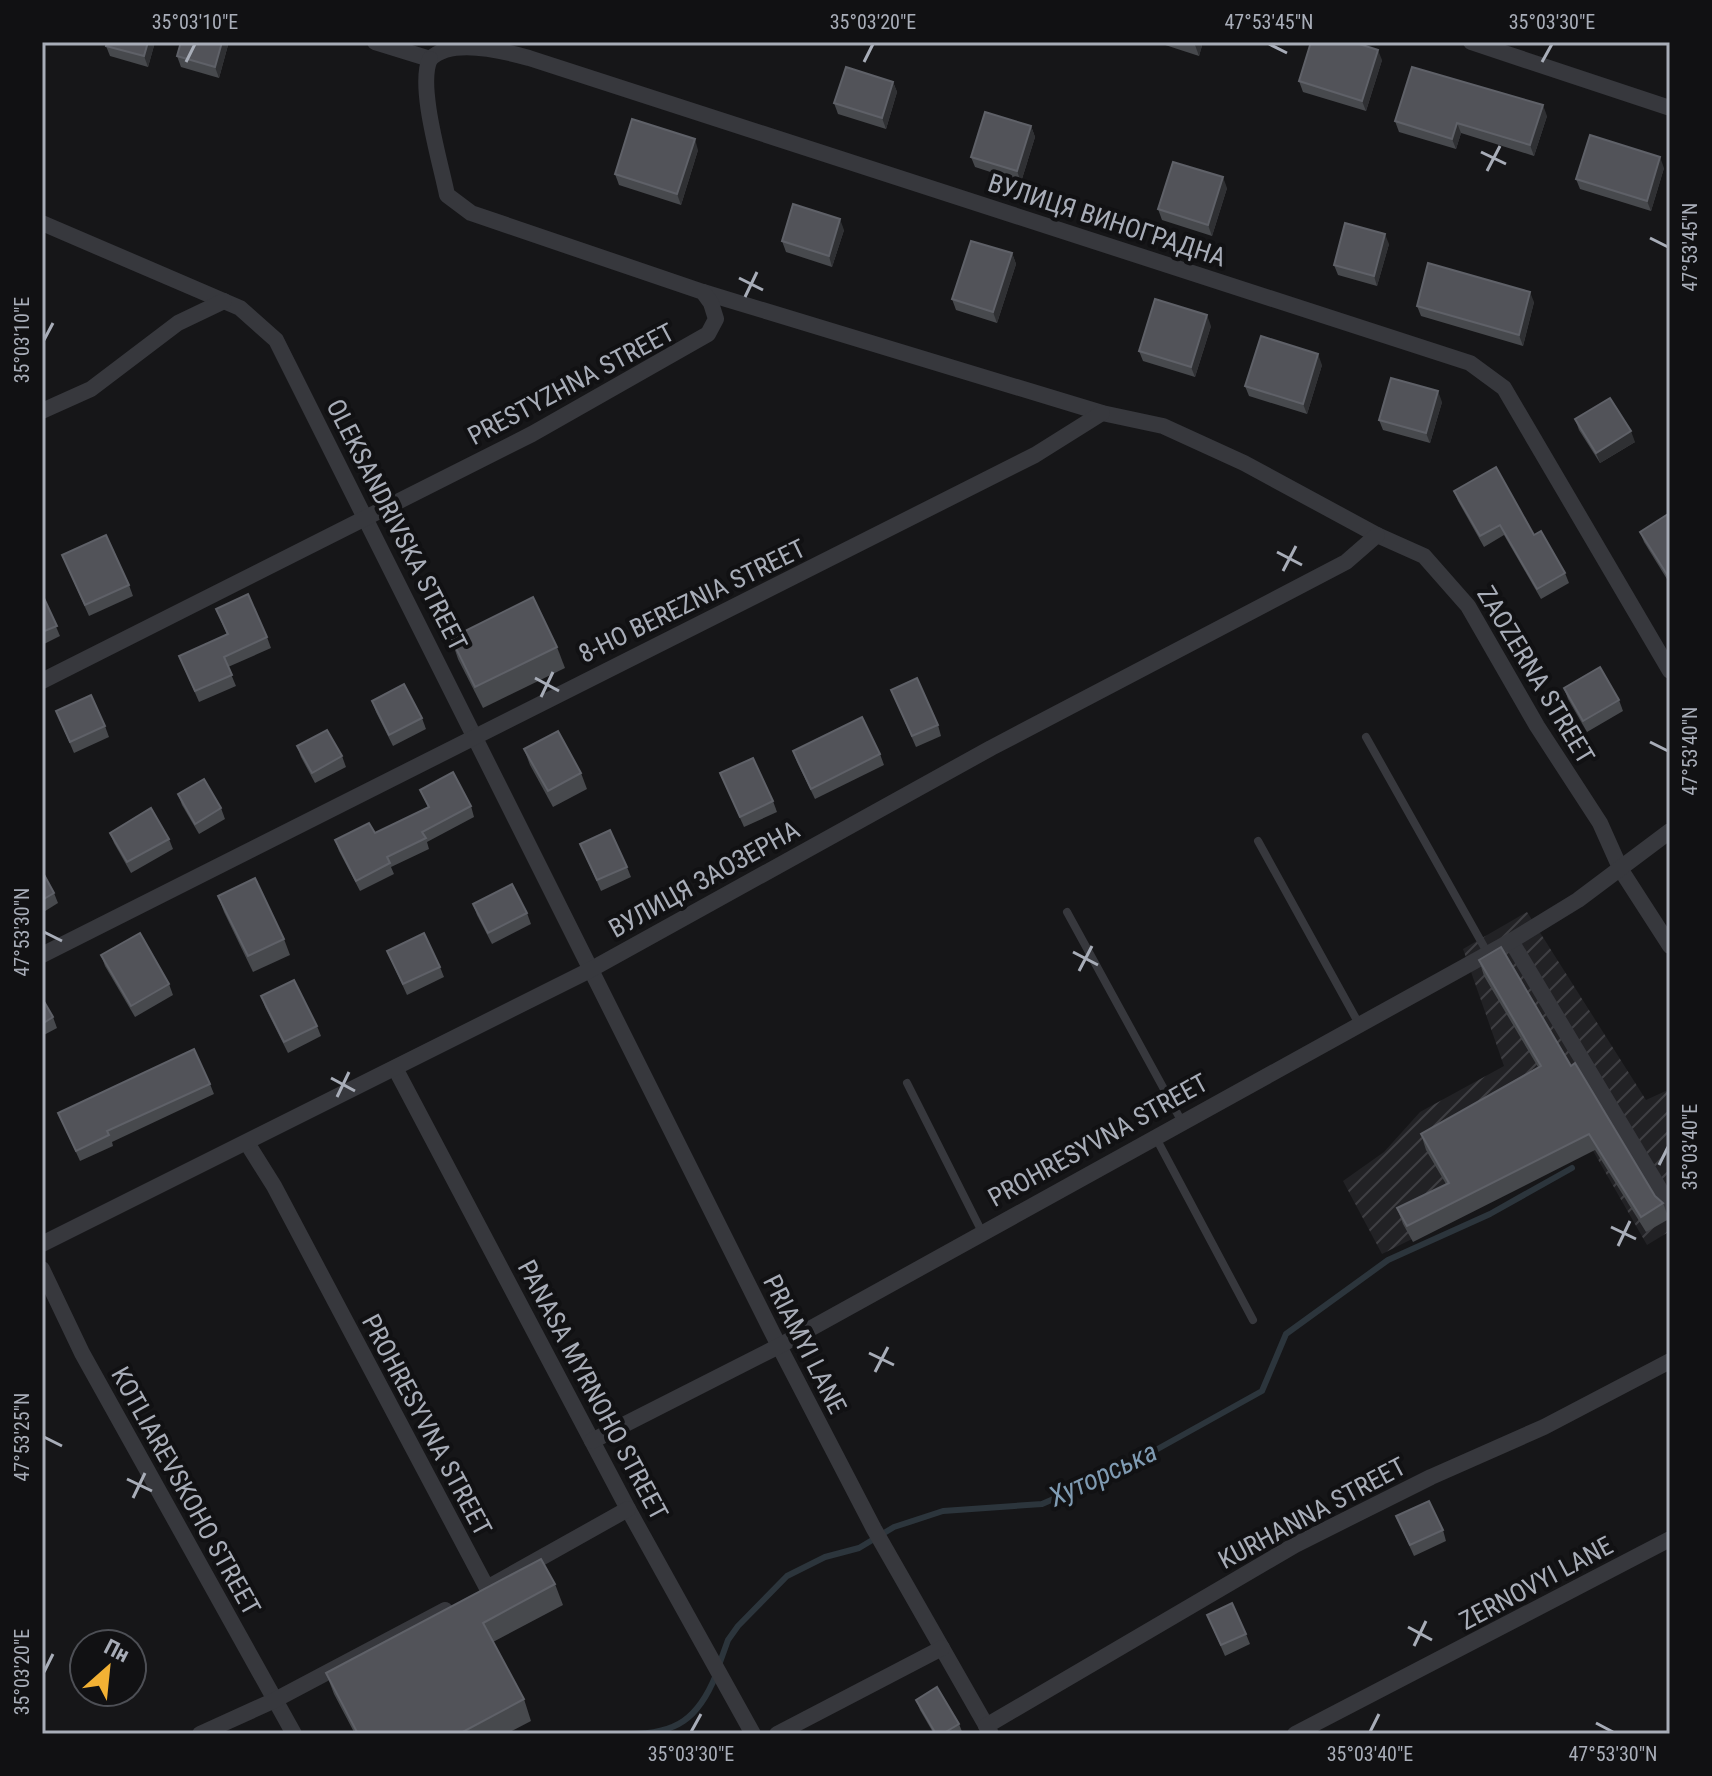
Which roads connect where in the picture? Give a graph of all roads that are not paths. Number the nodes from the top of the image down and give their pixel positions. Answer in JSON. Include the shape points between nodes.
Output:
{"nodes":[{"id":1,"x":375,"y":42,"type":"edge"},
{"id":2,"x":1471,"y":42,"type":"edge"},
{"id":3,"x":440,"y":50,"type":"edge"},
{"id":4,"x":1670,"y":108,"type":"edge"},
{"id":5,"x":42,"y":223,"type":"edge"},
{"id":6,"x":703,"y":292,"type":"junction"},
{"id":7,"x":224,"y":301,"type":"junction"},
{"id":8,"x":42,"y":411,"type":"edge"},
{"id":9,"x":1102,"y":413,"type":"junction"},
{"id":10,"x":367,"y":518,"type":"junction"},
{"id":11,"x":1377,"y":535,"type":"junction"},
{"id":12,"x":1670,"y":671,"type":"edge"},
{"id":13,"x":42,"y":681,"type":"edge"},
{"id":14,"x":475,"y":736,"type":"junction"},
{"id":15,"x":1366,"y":737,"type":"dead end"},
{"id":16,"x":1670,"y":831,"type":"edge"},
{"id":17,"x":1258,"y":841,"type":"dead end"},
{"id":18,"x":1621,"y":870,"type":"junction"},
{"id":19,"x":1067,"y":912,"type":"dead end"},
{"id":20,"x":1511,"y":941,"type":"junction"},
{"id":21,"x":1670,"y":946,"type":"edge"},
{"id":22,"x":1487,"y":952,"type":"junction"},
{"id":23,"x":42,"y":955,"type":"edge"},
{"id":24,"x":590,"y":970,"type":"junction"},
{"id":25,"x":1359,"y":1024,"type":"junction"},
{"id":26,"x":395,"y":1068,"type":"junction"},
{"id":27,"x":907,"y":1083,"type":"dead end"},
{"id":28,"x":1182,"y":1122,"type":"junction"},
{"id":29,"x":1155,"y":1136,"type":"junction"},
{"id":30,"x":247,"y":1143,"type":"junction"},
{"id":31,"x":1670,"y":1206,"type":"edge"},
{"id":32,"x":982,"y":1232,"type":"junction"},
{"id":33,"x":42,"y":1244,"type":"edge"},
{"id":34,"x":42,"y":1269,"type":"edge"},
{"id":35,"x":1253,"y":1320,"type":"dead end"},
{"id":36,"x":779,"y":1346,"type":"junction"},
{"id":37,"x":1670,"y":1361,"type":"edge"},
{"id":38,"x":592,"y":1441,"type":"junction"},
{"id":39,"x":628,"y":1509,"type":"junction"},
{"id":40,"x":1670,"y":1539,"type":"edge"},
{"id":41,"x":473,"y":1595,"type":"junction"},
{"id":42,"x":942,"y":1648,"type":"junction"},
{"id":43,"x":275,"y":1700,"type":"junction"},
{"id":44,"x":988,"y":1730,"type":"edge"},
{"id":45,"x":200,"y":1734,"type":"edge"},
{"id":46,"x":294,"y":1734,"type":"edge"},
{"id":47,"x":753,"y":1734,"type":"edge"},
{"id":48,"x":777,"y":1734,"type":"edge"},
{"id":49,"x":1295,"y":1734,"type":"edge"}],
"edges":[{"from":1,"to":3,"type":"street","name":"ВУЛИЦЯ ВИНОГРАДНА"},
{"from":2,"to":4,"type":"street"},
{"from":3,"to":6,"type":"street","name":"PRESTYZHNA STREET","via":[[427,65],[430,104],[447,195],[455,203],[471,213]]},
{"from":3,"to":12,"type":"street","name":"ВУЛИЦЯ ВИНОГРАДНА","via":[[507,52],[529,58],[1470,363],[1504,388]]},
{"from":5,"to":7,"type":"street","name":"OLEKSANDRIVSKA STREET"},
{"from":6,"to":9,"type":"street","name":"ZAOZERNA STREET"},
{"from":6,"to":10,"type":"street","name":"PRESTYZHNA STREET","via":[[716,319],[708,334],[687,349]]},
{"from":7,"to":8,"type":"street","via":[[178,323],[91,389]]},
{"from":7,"to":10,"type":"street","name":"OLEKSANDRIVSKA STREET","via":[[250,315],[276,340]]},
{"from":9,"to":11,"type":"street","name":"ZAOZERNA STREET","via":[[1163,426]]},
{"from":9,"to":14,"type":"street","name":"8-HO BEREZNIA STREET","via":[[1035,455]]},
{"from":10,"to":13,"type":"street","name":"PRESTYZHNA STREET"},
{"from":10,"to":14,"type":"street","name":"OLEKSANDRIVSKA STREET"},
{"from":11,"to":18,"type":"street","name":"ZAOZERNA STREET","via":[[1424,556],[1462,598],[1600,823]]},
{"from":11,"to":24,"type":"street","name":"ВУЛИЦЯ ЗАОЗЕРНА","via":[[1346,562],[991,748]]},
{"from":14,"to":23,"type":"street","name":"8-HO BEREZNIA STREET"},
{"from":14,"to":24,"type":"street","name":"OLEKSANDRIVSKA STREET"},
{"from":15,"to":22,"type":"lane"},
{"from":16,"to":18,"type":"street","name":"PROHRESYVNA STREET"},
{"from":17,"to":25,"type":"lane"},
{"from":18,"to":20,"type":"street","name":"PROHRESYVNA STREET"},
{"from":18,"to":21,"type":"street","name":"ZAOZERNA STREET"},
{"from":19,"to":28,"type":"lane"},
{"from":20,"to":22,"type":"street","name":"PROHRESYVNA STREET"},
{"from":20,"to":31,"type":"street"},
{"from":22,"to":25,"type":"street","name":"PROHRESYVNA STREET"},
{"from":24,"to":26,"type":"street","name":"ВУЛИЦЯ ЗАОЗЕРНА"},
{"from":24,"to":36,"type":"street","name":"PRIAMYI LANE"},
{"from":25,"to":28,"type":"street","name":"PROHRESYVNA STREET"},
{"from":26,"to":30,"type":"street","name":"ВУЛИЦЯ ЗАОЗЕРНА"},
{"from":26,"to":38,"type":"street","name":"PANASA MYRNOHO STREET"},
{"from":27,"to":32,"type":"lane"},
{"from":28,"to":29,"type":"street","name":"PROHRESYVNA STREET"},
{"from":29,"to":32,"type":"street","name":"PROHRESYVNA STREET"},
{"from":29,"to":35,"type":"lane"},
{"from":30,"to":33,"type":"street","name":"ВУЛИЦЯ ЗАОЗЕРНА"},
{"from":30,"to":41,"type":"street","name":"PROHRESYVNA STREET","via":[[274,1186]]},
{"from":32,"to":36,"type":"street","name":"PROHRESYVNA STREET"},
{"from":34,"to":43,"type":"street","name":"KOTLIAREVSKOHO STREET","via":[[82,1353]]},
{"from":36,"to":38,"type":"street","name":"PROHRESYVNA STREET"},
{"from":36,"to":42,"type":"street","name":"PRIAMYI LANE"},
{"from":37,"to":44,"type":"street","name":"KURHANNA STREET","via":[[1295,1545]]},
{"from":38,"to":39,"type":"street","name":"PANASA MYRNOHO STREET"},
{"from":39,"to":41,"type":"street"},
{"from":39,"to":47,"type":"street","name":"PANASA MYRNOHO STREET"},
{"from":40,"to":49,"type":"street","name":"ZERNOVYI LANE"},
{"from":41,"to":43,"type":"street"},
{"from":42,"to":44,"type":"street","name":"PRIAMYI LANE"},
{"from":42,"to":48,"type":"street"},
{"from":43,"to":45,"type":"street"},
{"from":43,"to":46,"type":"street","name":"KOTLIAREVSKOHO STREET"}]}
